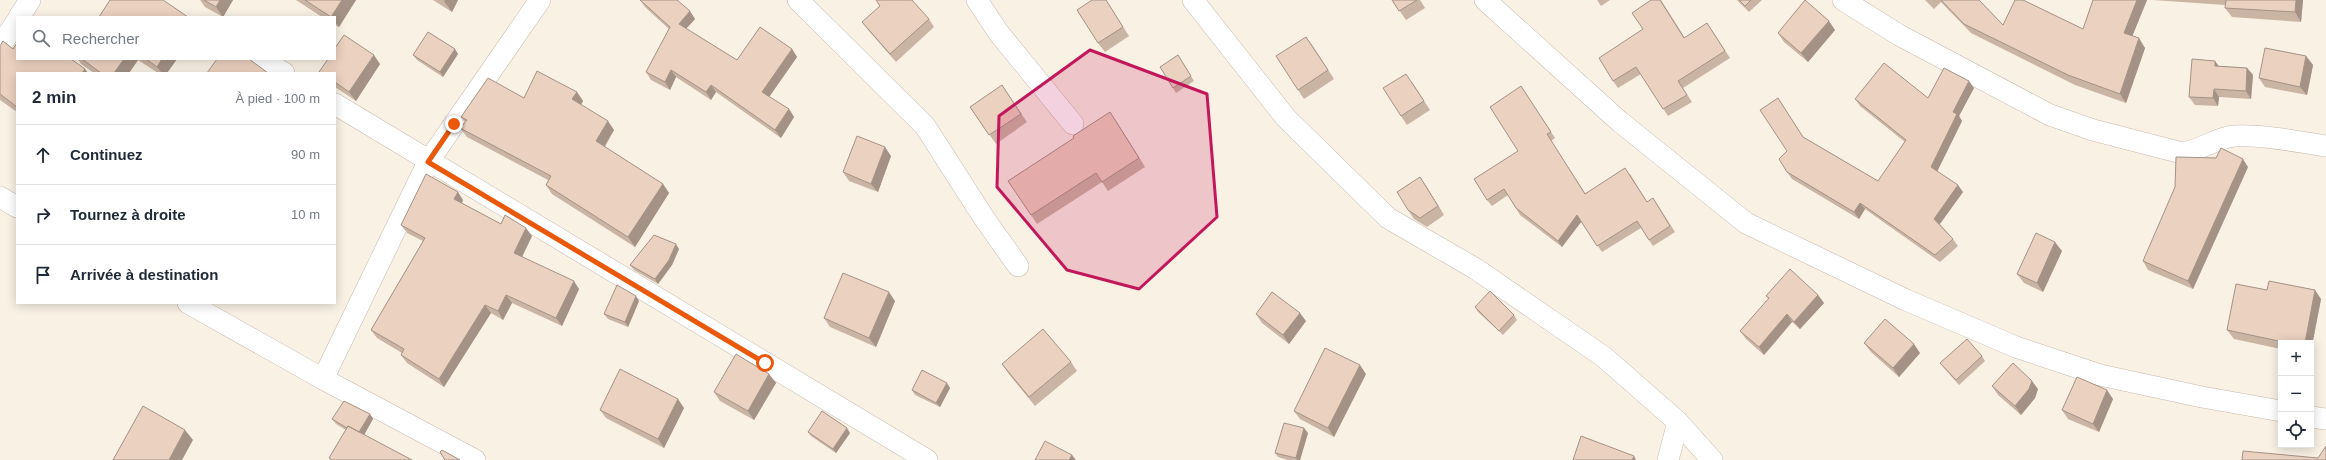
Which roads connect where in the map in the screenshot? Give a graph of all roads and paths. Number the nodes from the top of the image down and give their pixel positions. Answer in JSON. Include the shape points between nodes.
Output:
{"nodes":[{"id":1,"x":30,"y":0,"type":"edge"},
{"id":2,"x":540,"y":0,"type":"edge"},
{"id":3,"x":798,"y":0,"type":"edge"},
{"id":4,"x":977,"y":0,"type":"edge"},
{"id":5,"x":1193,"y":0,"type":"edge"},
{"id":6,"x":1485,"y":0,"type":"edge"},
{"id":7,"x":1843,"y":0,"type":"edge"},
{"id":8,"x":20,"y":16,"type":"edge"},
{"id":9,"x":16,"y":22,"type":"edge"},
{"id":10,"x":0,"y":46,"type":"edge"},
{"id":11,"x":263,"y":60,"type":"edge"},
{"id":12,"x":282,"y":72,"type":"edge"},
{"id":13,"x":336,"y":105,"type":"edge"},
{"id":14,"x":1073,"y":124,"type":"dead end"},
{"id":15,"x":2326,"y":146,"type":"edge"},
{"id":16,"x":428,"y":162,"type":"junction"},
{"id":17,"x":0,"y":198,"type":"edge"},
{"id":18,"x":16,"y":206,"type":"edge"},
{"id":19,"x":1018,"y":266,"type":"dead end"},
{"id":20,"x":190,"y":304,"type":"edge"},
{"id":21,"x":323,"y":379,"type":"junction"},
{"id":22,"x":2278,"y":411,"type":"edge"},
{"id":23,"x":2314,"y":417,"type":"edge"},
{"id":24,"x":2326,"y":419,"type":"edge"},
{"id":25,"x":1678,"y":422,"type":"junction"},
{"id":26,"x":475,"y":460,"type":"edge"},
{"id":27,"x":927,"y":460,"type":"edge"},
{"id":28,"x":1668,"y":460,"type":"edge"},
{"id":29,"x":1712,"y":460,"type":"edge"}],
"edges":[{"from":1,"to":8,"type":"street"},
{"from":2,"to":16,"type":"street"},
{"from":3,"to":19,"type":"street","via":[[925,126]]},
{"from":4,"to":14,"type":"street","via":[[998,32]]},
{"from":5,"to":25,"type":"street","via":[[1286,118],[1388,218],[1476,269],[1604,357]]},
{"from":6,"to":22,"type":"street","via":[[1619,121],[1746,223],[1906,300],[2016,347],[2100,375]]},
{"from":7,"to":15,"type":"street","via":[[1899,35],[2050,115],[2093,130],[2182,153],[2219,139],[2235,136]]},
{"from":9,"to":10,"type":"street"},
{"from":11,"to":12,"type":"street"},
{"from":13,"to":16,"type":"street"},
{"from":16,"to":21,"type":"street"},
{"from":16,"to":27,"type":"street"},
{"from":17,"to":18,"type":"street"},
{"from":20,"to":21,"type":"street"},
{"from":21,"to":26,"type":"street"},
{"from":23,"to":24,"type":"street"},
{"from":25,"to":28,"type":"street"},
{"from":25,"to":29,"type":"street"}]}
